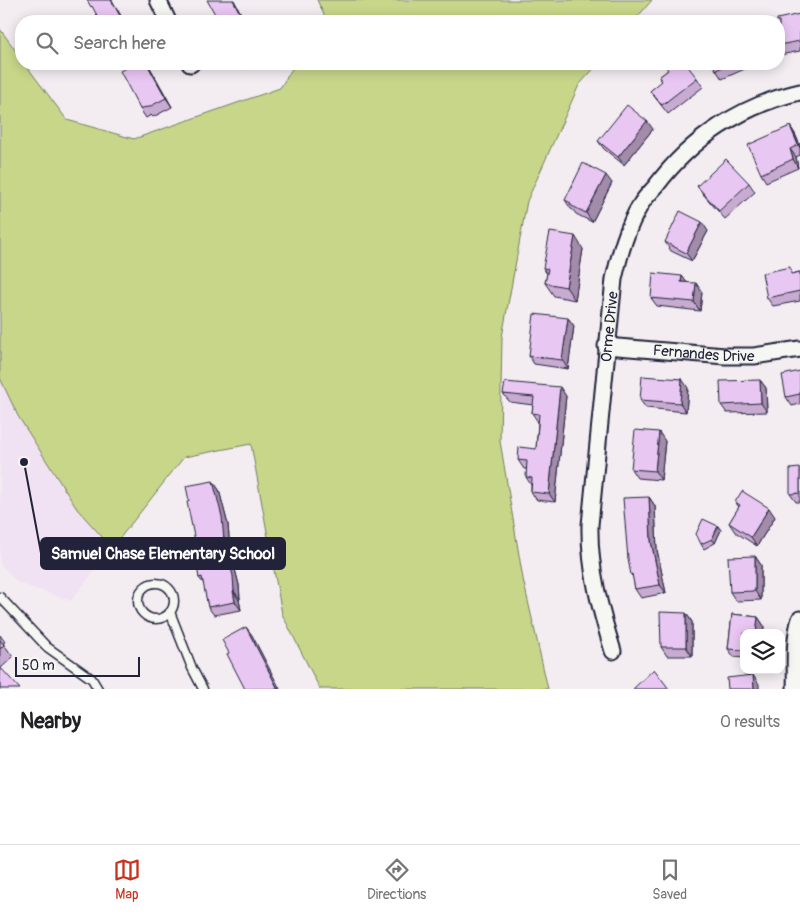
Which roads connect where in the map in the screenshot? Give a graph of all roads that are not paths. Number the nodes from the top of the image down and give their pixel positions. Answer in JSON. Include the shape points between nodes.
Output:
{"nodes":[{"id":1,"x":158,"y":0,"type":"edge"},
{"id":2,"x":165,"y":15,"type":"edge"},
{"id":3,"x":800,"y":92,"type":"edge"},
{"id":4,"x":606,"y":346,"type":"junction"},
{"id":5,"x":800,"y":349,"type":"edge"},
{"id":6,"x":0,"y":597,"type":"edge"},
{"id":7,"x":170,"y":612,"type":"junction"},
{"id":8,"x":800,"y":619,"type":"edge"},
{"id":9,"x":613,"y":650,"type":"dead end"},
{"id":10,"x":98,"y":689,"type":"edge"},
{"id":11,"x":203,"y":689,"type":"edge"},
{"id":12,"x":795,"y":689,"type":"edge"}],
"edges":[{"from":1,"to":2,"type":"street"},
{"from":3,"to":4,"type":"street","name":"Orme Drive","via":[[768,101],[700,139],[668,169],[642,203],[618,260]]},
{"from":4,"to":5,"type":"street","name":"Fernandes Drive","via":[[725,356],[754,356]]},
{"from":4,"to":9,"type":"street","name":"Orme Drive","via":[[589,550]]},
{"from":6,"to":10,"type":"lane","via":[[48,647],[92,679]]},
{"from":7,"to":7,"type":"lane","via":[[173,595],[163,584],[155,583],[140,591],[138,601],[144,614],[158,619]]},
{"from":7,"to":11,"type":"lane"},
{"from":8,"to":12,"type":"street"}]}
